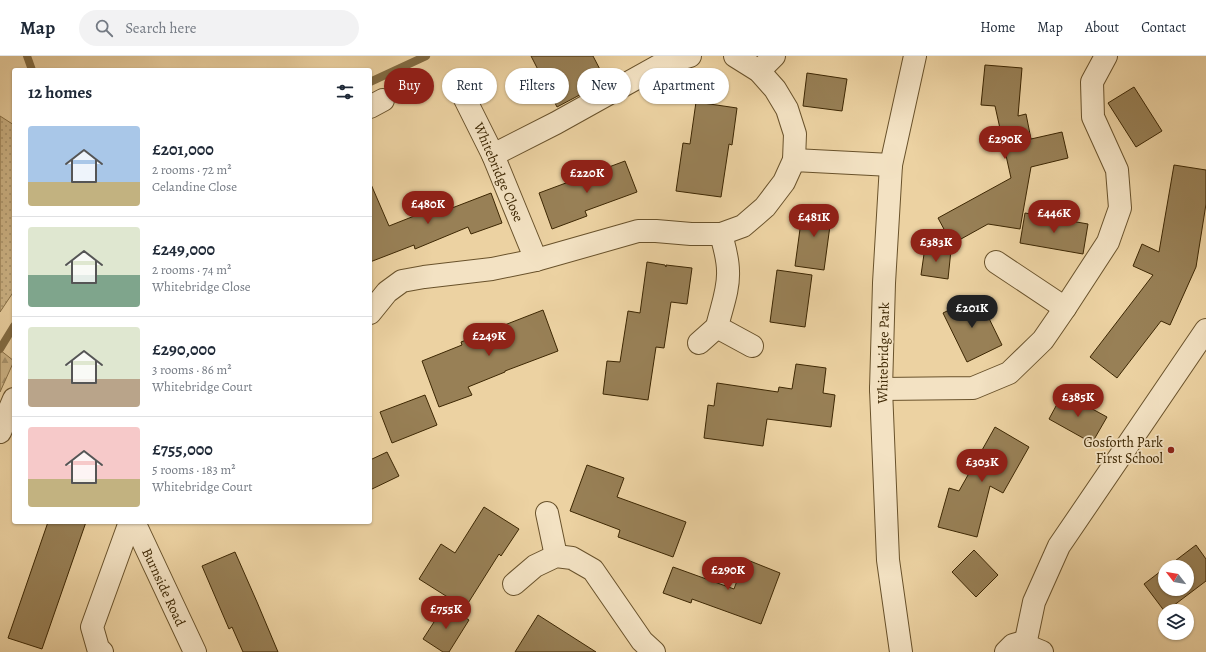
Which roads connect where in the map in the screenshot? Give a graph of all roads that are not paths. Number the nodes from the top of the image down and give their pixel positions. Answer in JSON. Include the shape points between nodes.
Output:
{"nodes":[{"id":1,"x":690,"y":56,"type":"edge"},
{"id":2,"x":735,"y":56,"type":"edge"},
{"id":3,"x":774,"y":56,"type":"edge"},
{"id":4,"x":916,"y":56,"type":"edge"},
{"id":5,"x":1106,"y":56,"type":"edge"},
{"id":6,"x":759,"y":71,"type":"junction"},
{"id":7,"x":468,"y":104,"type":"edge"},
{"id":8,"x":493,"y":155,"type":"junction"},
{"id":9,"x":794,"y":160,"type":"junction"},
{"id":10,"x":891,"y":165,"type":"junction"},
{"id":11,"x":721,"y":234,"type":"junction"},
{"id":12,"x":536,"y":260,"type":"junction"},
{"id":13,"x":996,"y":262,"type":"dead end"},
{"id":14,"x":1065,"y":308,"type":"junction"},
{"id":15,"x":372,"y":311,"type":"edge"},
{"id":16,"x":717,"y":327,"type":"junction"},
{"id":17,"x":1206,"y":330,"type":"edge"},
{"id":18,"x":699,"y":343,"type":"dead end"},
{"id":19,"x":752,"y":346,"type":"dead end"},
{"id":20,"x":881,"y":389,"type":"junction"},
{"id":21,"x":12,"y":404,"type":"edge"},
{"id":22,"x":0,"y":432,"type":"edge"},
{"id":23,"x":547,"y":513,"type":"dead end"},
{"id":24,"x":129,"y":524,"type":"edge"},
{"id":25,"x":135,"y":524,"type":"edge"},
{"id":26,"x":556,"y":556,"type":"junction"},
{"id":27,"x":514,"y":584,"type":"dead end"},
{"id":28,"x":1024,"y":650,"type":"edge"},
{"id":29,"x":898,"y":651,"type":"edge"},
{"id":30,"x":102,"y":652,"type":"edge"},
{"id":31,"x":195,"y":652,"type":"edge"},
{"id":32,"x":654,"y":652,"type":"edge"}],
"edges":[{"from":1,"to":8,"type":"street","via":[[662,64]]},
{"from":2,"to":6,"type":"street"},
{"from":3,"to":6,"type":"street"},
{"from":4,"to":10,"type":"street","name":"Whitebridge Park"},
{"from":5,"to":14,"type":"street","via":[[1092,82],[1093,117],[1117,170],[1120,208],[1108,242]]},
{"from":6,"to":9,"type":"street","via":[[787,108],[795,134]]},
{"from":7,"to":8,"type":"street","name":"Whitebridge Close"},
{"from":8,"to":12,"type":"street","name":"Whitebridge Close"},
{"from":9,"to":10,"type":"street"},
{"from":9,"to":11,"type":"street","via":[[784,182],[765,208],[744,226]]},
{"from":10,"to":20,"type":"street","name":"Whitebridge Park"},
{"from":11,"to":12,"type":"street","via":[[638,231]]},
{"from":11,"to":16,"type":"street","via":[[728,272]]},
{"from":12,"to":15,"type":"street","via":[[492,269],[402,281],[387,292]]},
{"from":13,"to":14,"type":"street"},
{"from":14,"to":20,"type":"street","via":[[1043,340],[1009,373],[973,388]]},
{"from":16,"to":18,"type":"street"},
{"from":16,"to":19,"type":"street"},
{"from":17,"to":28,"type":"street","via":[[1059,546],[1034,602]]},
{"from":20,"to":29,"type":"street","name":"Whitebridge Park","via":[[888,560]]},
{"from":21,"to":22,"type":"street"},
{"from":23,"to":26,"type":"street"},
{"from":24,"to":30,"type":"street","name":"Burnside Road","via":[[92,627],[98,648]]},
{"from":25,"to":31,"type":"street","name":"Burnside Road"},
{"from":26,"to":27,"type":"street","via":[[535,566]]},
{"from":26,"to":32,"type":"street","via":[[572,558],[593,570],[642,642]]}]}
